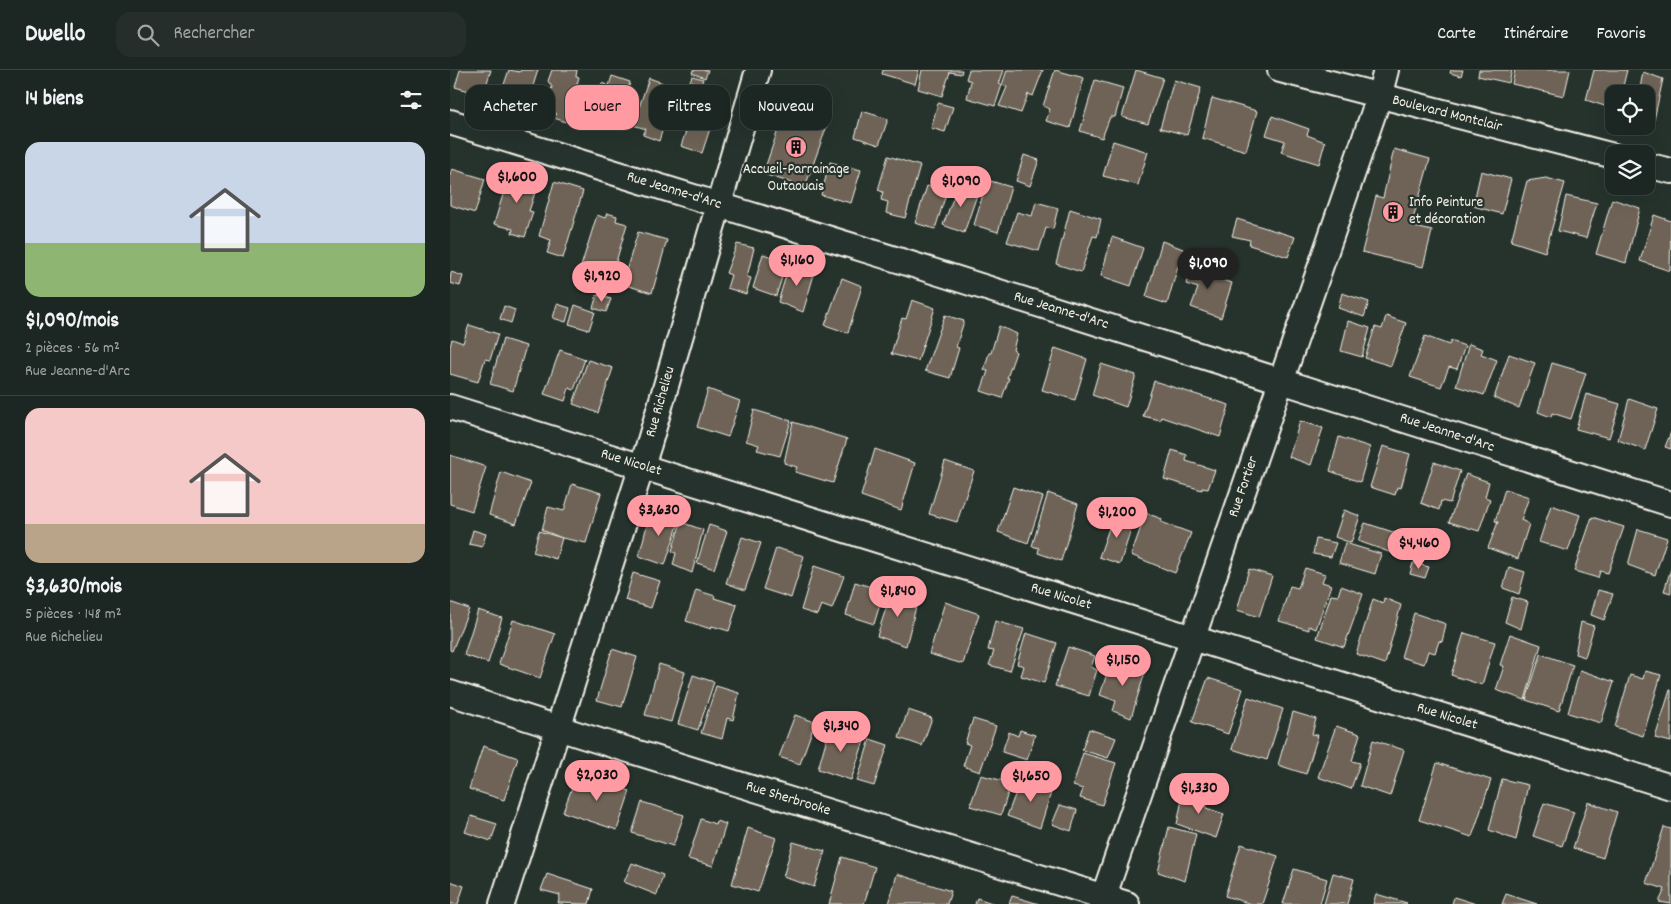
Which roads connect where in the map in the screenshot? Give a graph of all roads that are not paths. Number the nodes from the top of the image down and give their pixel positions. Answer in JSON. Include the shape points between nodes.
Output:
{"nodes":[{"id":1,"x":758,"y":70,"type":"edge"},
{"id":2,"x":1280,"y":70,"type":"edge"},
{"id":3,"x":1386,"y":70,"type":"edge"},
{"id":4,"x":1379,"y":96,"type":"junction"},
{"id":5,"x":450,"y":122,"type":"edge"},
{"id":6,"x":1605,"y":154,"type":"edge"},
{"id":7,"x":1655,"y":167,"type":"edge"},
{"id":8,"x":1671,"y":171,"type":"edge"},
{"id":9,"x":718,"y":205,"type":"junction"},
{"id":10,"x":1281,"y":379,"type":"junction"},
{"id":11,"x":450,"y":407,"type":"edge"},
{"id":12,"x":641,"y":466,"type":"junction"},
{"id":13,"x":1671,"y":504,"type":"edge"},
{"id":14,"x":1192,"y":639,"type":"junction"},
{"id":15,"x":450,"y":693,"type":"edge"},
{"id":16,"x":558,"y":727,"type":"junction"},
{"id":17,"x":1671,"y":787,"type":"edge"},
{"id":18,"x":1102,"y":901,"type":"edge"},
{"id":19,"x":502,"y":904,"type":"edge"},
{"id":20,"x":1127,"y":904,"type":"edge"}],
"edges":[{"from":1,"to":9,"type":"street","name":"Rue Richelieu"},
{"from":2,"to":4,"type":"street","name":"Boulevard Montclair"},
{"from":3,"to":4,"type":"street","name":"Rue Fortier"},
{"from":4,"to":6,"type":"street","name":"Boulevard Montclair"},
{"from":4,"to":10,"type":"street","name":"Rue Fortier"},
{"from":5,"to":9,"type":"street","name":"Rue Jeanne-d'Arc"},
{"from":7,"to":8,"type":"street"},
{"from":9,"to":10,"type":"street","name":"Rue Jeanne-d'Arc"},
{"from":9,"to":12,"type":"street","name":"Rue Richelieu"},
{"from":10,"to":13,"type":"street","name":"Rue Jeanne-d'Arc"},
{"from":10,"to":14,"type":"street","name":"Rue Fortier"},
{"from":11,"to":12,"type":"street","name":"Rue Nicolet"},
{"from":12,"to":14,"type":"street","name":"Rue Nicolet"},
{"from":12,"to":16,"type":"street","name":"Rue Richelieu"},
{"from":14,"to":17,"type":"street","name":"Rue Nicolet"},
{"from":14,"to":18,"type":"street","name":"Rue Fortier"},
{"from":15,"to":16,"type":"street","name":"Rue Sherbrooke"},
{"from":16,"to":18,"type":"street","name":"Rue Sherbrooke"},
{"from":16,"to":19,"type":"street","name":"Rue Richelieu"},
{"from":18,"to":20,"type":"street","name":"Rue Sherbrooke"}]}
